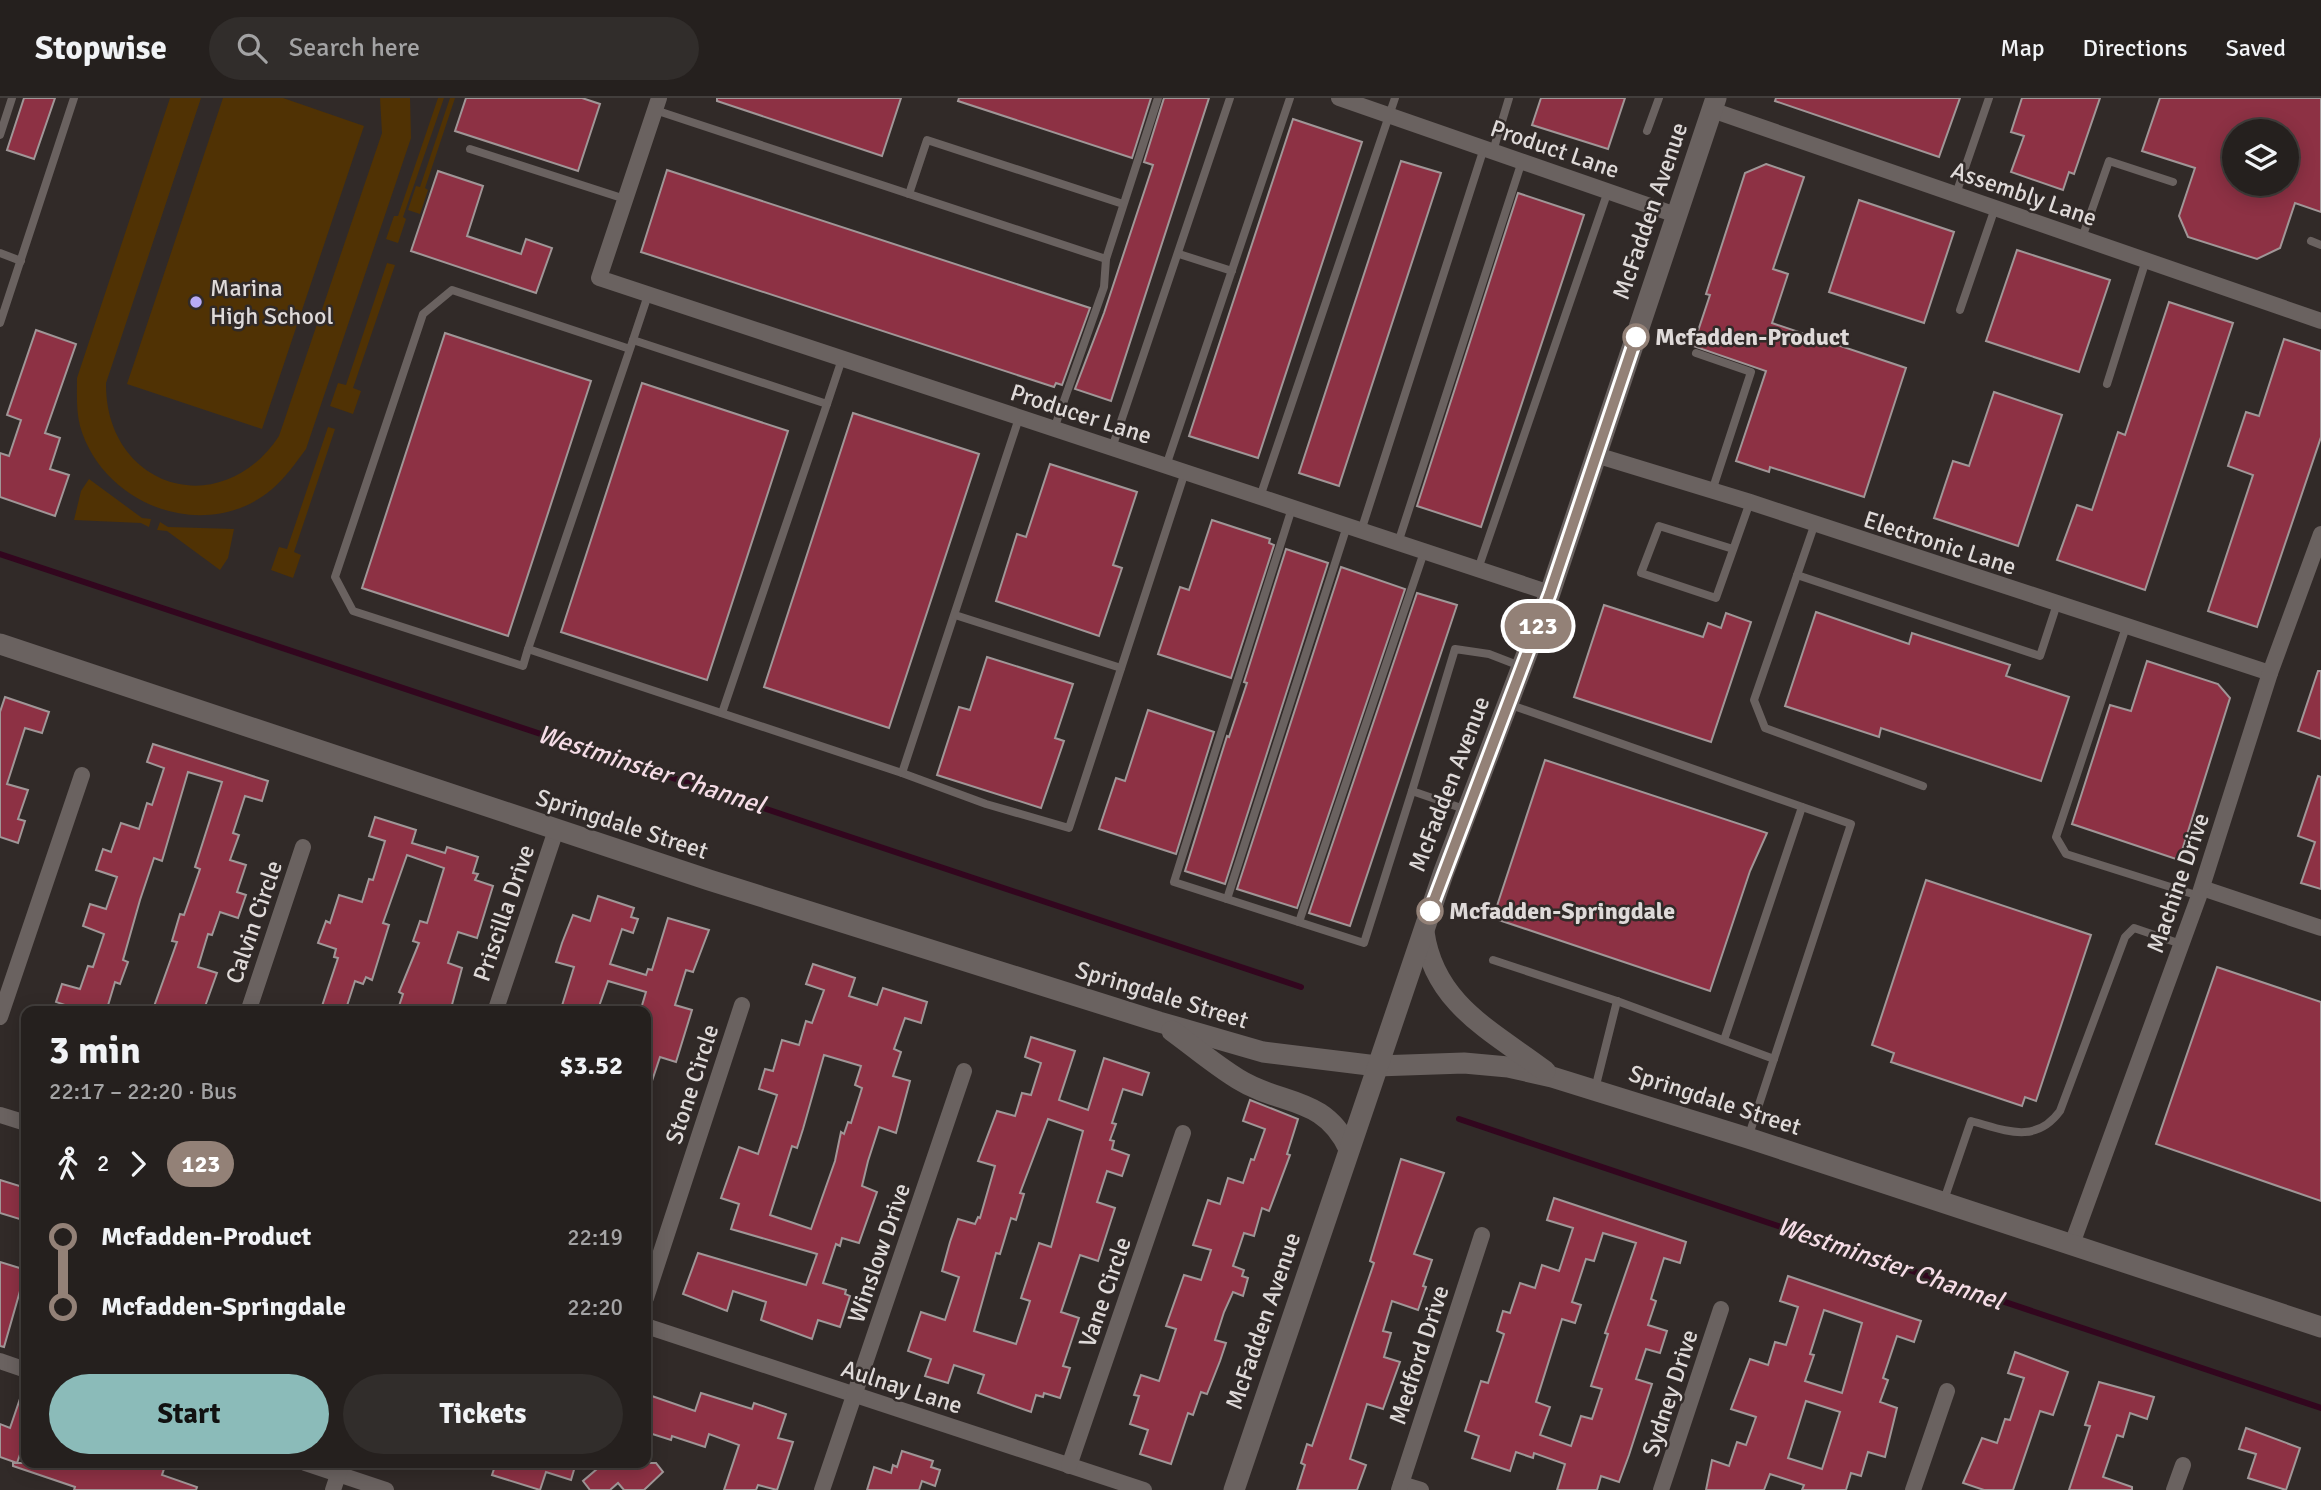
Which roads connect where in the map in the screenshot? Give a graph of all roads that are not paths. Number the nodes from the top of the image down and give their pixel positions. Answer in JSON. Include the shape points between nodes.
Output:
{"nodes":[{"id":1,"x":12,"y":98,"type":"edge"},
{"id":2,"x":74,"y":98,"type":"edge"},
{"id":3,"x":1158,"y":98,"type":"edge"},
{"id":4,"x":1230,"y":98,"type":"edge"},
{"id":5,"x":1290,"y":98,"type":"edge"},
{"id":6,"x":1339,"y":98,"type":"edge"},
{"id":7,"x":1395,"y":98,"type":"edge"},
{"id":8,"x":1509,"y":98,"type":"edge"},
{"id":9,"x":1659,"y":98,"type":"edge"},
{"id":10,"x":1989,"y":98,"type":"edge"},
{"id":11,"x":657,"y":104,"type":"edge"},
{"id":12,"x":1714,"y":104,"type":"edge"},
{"id":13,"x":1390,"y":114,"type":"junction"},
{"id":14,"x":1647,"y":131,"type":"dead end"},
{"id":15,"x":0,"y":135,"type":"edge"},
{"id":16,"x":471,"y":149,"type":"dead end"},
{"id":17,"x":1488,"y":149,"type":"junction"},
{"id":18,"x":1522,"y":161,"type":"junction"},
{"id":19,"x":2173,"y":182,"type":"dead end"},
{"id":20,"x":1608,"y":191,"type":"junction"},
{"id":21,"x":909,"y":194,"type":"junction"},
{"id":22,"x":1956,"y":194,"type":"junction"},
{"id":23,"x":625,"y":199,"type":"junction"},
{"id":24,"x":1124,"y":204,"type":"junction"},
{"id":25,"x":1995,"y":208,"type":"junction"},
{"id":26,"x":1676,"y":215,"type":"junction"},
{"id":27,"x":2082,"y":238,"type":"junction"},
{"id":28,"x":2311,"y":241,"type":"dead end"},
{"id":29,"x":2321,"y":245,"type":"edge"},
{"id":30,"x":0,"y":253,"type":"edge"},
{"id":31,"x":1179,"y":254,"type":"junction"},
{"id":32,"x":1106,"y":259,"type":"junction"},
{"id":33,"x":2146,"y":260,"type":"junction"},
{"id":34,"x":20,"y":261,"type":"junction"},
{"id":35,"x":1232,"y":271,"type":"junction"},
{"id":36,"x":648,"y":295,"type":"junction"},
{"id":37,"x":1960,"y":310,"type":"dead end"},
{"id":38,"x":2321,"y":320,"type":"edge"},
{"id":39,"x":0,"y":323,"type":"edge"},
{"id":40,"x":631,"y":345,"type":"junction"},
{"id":41,"x":1696,"y":354,"type":"dead end"},
{"id":42,"x":842,"y":359,"type":"junction"},
{"id":43,"x":2107,"y":384,"type":"dead end"},
{"id":44,"x":827,"y":404,"type":"junction"},
{"id":45,"x":1020,"y":418,"type":"junction"},
{"id":46,"x":1054,"y":429,"type":"junction"},
{"id":47,"x":1112,"y":448,"type":"junction"},
{"id":48,"x":1596,"y":455,"type":"junction"},
{"id":49,"x":1166,"y":466,"type":"junction"},
{"id":50,"x":1185,"y":472,"type":"junction"},
{"id":51,"x":1712,"y":491,"type":"junction"},
{"id":52,"x":1260,"y":497,"type":"junction"},
{"id":53,"x":1750,"y":502,"type":"junction"},
{"id":54,"x":1292,"y":508,"type":"junction"},
{"id":55,"x":1814,"y":526,"type":"junction"},
{"id":56,"x":1354,"y":528,"type":"junction"},
{"id":57,"x":2321,"y":534,"type":"edge"},
{"id":58,"x":1398,"y":543,"type":"junction"},
{"id":59,"x":1733,"y":549,"type":"junction"},
{"id":60,"x":1424,"y":552,"type":"junction"},
{"id":61,"x":2317,"y":564,"type":"edge"},
{"id":62,"x":1478,"y":569,"type":"junction"},
{"id":63,"x":1797,"y":575,"type":"junction"},
{"id":64,"x":1550,"y":593,"type":"junction"},
{"id":65,"x":2057,"y":604,"type":"junction"},
{"id":66,"x":955,"y":615,"type":"junction"},
{"id":67,"x":2126,"y":627,"type":"junction"},
{"id":68,"x":0,"y":644,"type":"edge"},
{"id":69,"x":528,"y":649,"type":"junction"},
{"id":70,"x":1523,"y":667,"type":"junction"},
{"id":71,"x":1121,"y":668,"type":"junction"},
{"id":72,"x":2270,"y":674,"type":"junction"},
{"id":73,"x":1508,"y":704,"type":"junction"},
{"id":74,"x":722,"y":713,"type":"junction"},
{"id":75,"x":902,"y":773,"type":"junction"},
{"id":76,"x":82,"y":775,"type":"dead end"},
{"id":77,"x":1923,"y":786,"type":"dead end"},
{"id":78,"x":1412,"y":791,"type":"junction"},
{"id":79,"x":1802,"y":807,"type":"junction"},
{"id":80,"x":1468,"y":810,"type":"junction"},
{"id":81,"x":556,"y":830,"type":"junction"},
{"id":82,"x":303,"y":847,"type":"dead end"},
{"id":83,"x":2200,"y":892,"type":"junction"},
{"id":84,"x":1227,"y":899,"type":"junction"},
{"id":85,"x":1299,"y":922,"type":"junction"},
{"id":86,"x":2321,"y":928,"type":"edge"},
{"id":87,"x":1424,"y":929,"type":"junction"},
{"id":88,"x":2181,"y":944,"type":"junction"},
{"id":89,"x":1493,"y":960,"type":"dead end"},
{"id":90,"x":1617,"y":1000,"type":"junction"},
{"id":91,"x":742,"y":1005,"type":"dead end"},
{"id":92,"x":250,"y":1006,"type":"edge"},
{"id":93,"x":497,"y":1006,"type":"edge"},
{"id":94,"x":0,"y":1017,"type":"edge"},
{"id":95,"x":1158,"y":1022,"type":"junction"},
{"id":96,"x":1724,"y":1040,"type":"junction"},
{"id":97,"x":1774,"y":1059,"type":"junction"},
{"id":98,"x":1377,"y":1066,"type":"junction"},
{"id":99,"x":964,"y":1071,"type":"dead end"},
{"id":100,"x":1552,"y":1077,"type":"junction"},
{"id":101,"x":1595,"y":1090,"type":"junction"},
{"id":102,"x":0,"y":1115,"type":"edge"},
{"id":103,"x":21,"y":1121,"type":"edge"},
{"id":104,"x":1183,"y":1133,"type":"dead end"},
{"id":105,"x":1748,"y":1138,"type":"junction"},
{"id":106,"x":1349,"y":1149,"type":"junction"},
{"id":107,"x":1943,"y":1202,"type":"junction"},
{"id":108,"x":1482,"y":1235,"type":"dead end"},
{"id":109,"x":2072,"y":1244,"type":"junction"},
{"id":110,"x":651,"y":1283,"type":"edge"},
{"id":111,"x":1721,"y":1309,"type":"dead end"},
{"id":112,"x":2321,"y":1327,"type":"edge"},
{"id":113,"x":651,"y":1328,"type":"edge"},
{"id":114,"x":0,"y":1361,"type":"edge"},
{"id":115,"x":21,"y":1368,"type":"edge"},
{"id":116,"x":1947,"y":1391,"type":"dead end"},
{"id":117,"x":855,"y":1395,"type":"junction"},
{"id":118,"x":2183,"y":1465,"type":"dead end"},
{"id":119,"x":1069,"y":1466,"type":"junction"},
{"id":120,"x":318,"y":1468,"type":"edge"},
{"id":121,"x":338,"y":1476,"type":"edge"},
{"id":122,"x":1400,"y":1487,"type":"edge"},
{"id":123,"x":386,"y":1490,"type":"edge"},
{"id":124,"x":822,"y":1490,"type":"edge"},
{"id":125,"x":1144,"y":1490,"type":"edge"},
{"id":126,"x":1234,"y":1490,"type":"edge"},
{"id":127,"x":1421,"y":1490,"type":"edge"},
{"id":128,"x":1661,"y":1490,"type":"edge"},
{"id":129,"x":1913,"y":1490,"type":"edge"},
{"id":130,"x":2174,"y":1490,"type":"edge"}],
"edges":[{"from":1,"to":15,"type":"lane"},
{"from":2,"to":34,"type":"lane"},
{"from":3,"to":24,"type":"lane"},
{"from":4,"to":31,"type":"lane"},
{"from":5,"to":35,"type":"lane"},
{"from":6,"to":13,"type":"street","name":"Product Lane"},
{"from":7,"to":13,"type":"lane"},
{"from":8,"to":17,"type":"lane"},
{"from":9,"to":14,"type":"lane"},
{"from":10,"to":22,"type":"lane"},
{"from":11,"to":21,"type":"lane"},
{"from":11,"to":23,"type":"street"},
{"from":12,"to":22,"type":"street","name":"Assembly Lane"},
{"from":12,"to":26,"type":"main road","name":"McFadden Avenue"},
{"from":13,"to":17,"type":"street","name":"Product Lane"},
{"from":13,"to":52,"type":"lane"},
{"from":16,"to":23,"type":"lane"},
{"from":17,"to":18,"type":"street","name":"Product Lane"},
{"from":17,"to":56,"type":"lane"},
{"from":18,"to":20,"type":"street","name":"Product Lane"},
{"from":18,"to":58,"type":"lane"},
{"from":19,"to":27,"type":"lane","via":[[2109,161]]},
{"from":20,"to":26,"type":"street","name":"Product Lane"},
{"from":20,"to":62,"type":"lane"},
{"from":21,"to":24,"type":"lane","via":[[927,140]]},
{"from":21,"to":32,"type":"lane"},
{"from":22,"to":25,"type":"street","name":"Assembly Lane"},
{"from":23,"to":36,"type":"street","name":"Producer Lane","via":[[598,278]]},
{"from":24,"to":32,"type":"lane"},
{"from":25,"to":27,"type":"street","name":"Assembly Lane"},
{"from":25,"to":37,"type":"lane"},
{"from":26,"to":48,"type":"main road","name":"McFadden Avenue"},
{"from":27,"to":33,"type":"street","name":"Assembly Lane"},
{"from":28,"to":29,"type":"lane"},
{"from":30,"to":34,"type":"lane"},
{"from":31,"to":35,"type":"lane"},
{"from":31,"to":47,"type":"lane"},
{"from":32,"to":46,"type":"lane","via":[[1104,287]]},
{"from":33,"to":38,"type":"street","name":"Assembly Lane"},
{"from":33,"to":43,"type":"lane"},
{"from":34,"to":39,"type":"lane"},
{"from":35,"to":49,"type":"lane"},
{"from":36,"to":40,"type":"lane"},
{"from":36,"to":42,"type":"street","name":"Producer Lane"},
{"from":40,"to":44,"type":"lane"},
{"from":40,"to":69,"type":"lane"},
{"from":40,"to":69,"type":"lane","via":[[452,290],[423,314],[414,340],[335,577],[353,611],[523,666]]},
{"from":41,"to":51,"type":"lane","via":[[1751,372]]},
{"from":42,"to":44,"type":"lane"},
{"from":42,"to":45,"type":"street","name":"Producer Lane"},
{"from":44,"to":74,"type":"lane"},
{"from":45,"to":46,"type":"street","name":"Producer Lane"},
{"from":45,"to":66,"type":"lane"},
{"from":46,"to":47,"type":"street","name":"Producer Lane"},
{"from":47,"to":49,"type":"street","name":"Producer Lane"},
{"from":48,"to":51,"type":"street","name":"Electronic Lane"},
{"from":48,"to":64,"type":"main road","name":"McFadden Avenue"},
{"from":49,"to":50,"type":"street","name":"Producer Lane"},
{"from":50,"to":52,"type":"street","name":"Producer Lane"},
{"from":50,"to":71,"type":"lane"},
{"from":51,"to":53,"type":"street","name":"Electronic Lane"},
{"from":52,"to":54,"type":"street","name":"Producer Lane"},
{"from":53,"to":55,"type":"street","name":"Electronic Lane"},
{"from":53,"to":59,"type":"lane"},
{"from":54,"to":56,"type":"street","name":"Producer Lane"},
{"from":54,"to":84,"type":"lane","via":[[1174,882]]},
{"from":55,"to":63,"type":"lane"},
{"from":55,"to":65,"type":"street","name":"Electronic Lane"},
{"from":56,"to":58,"type":"street","name":"Producer Lane"},
{"from":56,"to":84,"type":"lane"},
{"from":57,"to":61,"type":"street","name":"Machine Drive"},
{"from":58,"to":60,"type":"street","name":"Producer Lane"},
{"from":59,"to":59,"type":"lane","via":[[1716,598],[1641,573],[1659,526]]},
{"from":60,"to":62,"type":"street","name":"Producer Lane"},
{"from":60,"to":85,"type":"lane"},
{"from":61,"to":72,"type":"street","name":"Machine Drive"},
{"from":62,"to":64,"type":"street","name":"Producer Lane"},
{"from":63,"to":65,"type":"lane","via":[[2040,656]]},
{"from":63,"to":77,"type":"lane","via":[[1754,700],[1765,729]]},
{"from":64,"to":70,"type":"main road","name":"McFadden Avenue"},
{"from":65,"to":67,"type":"street","name":"Electronic Lane"},
{"from":66,"to":71,"type":"lane"},
{"from":66,"to":75,"type":"lane"},
{"from":67,"to":72,"type":"street","name":"Electronic Lane"},
{"from":67,"to":83,"type":"lane","via":[[2056,837],[2066,854]]},
{"from":68,"to":81,"type":"main road","name":"Springdale Street"},
{"from":69,"to":74,"type":"lane"},
{"from":70,"to":73,"type":"main road","name":"McFadden Avenue"},
{"from":70,"to":78,"type":"lane","via":[[1489,654],[1455,649]]},
{"from":71,"to":75,"type":"lane","via":[[1069,828]]},
{"from":72,"to":83,"type":"street","name":"Machine Drive"},
{"from":73,"to":79,"type":"lane"},
{"from":73,"to":80,"type":"main road","name":"McFadden Avenue"},
{"from":74,"to":75,"type":"lane"},
{"from":76,"to":94,"type":"street"},
{"from":78,"to":80,"type":"lane"},
{"from":78,"to":85,"type":"lane","via":[[1364,943]]},
{"from":79,"to":96,"type":"lane"},
{"from":79,"to":97,"type":"lane","via":[[1851,824]]},
{"from":80,"to":87,"type":"main road","name":"McFadden Avenue"},
{"from":81,"to":93,"type":"street","name":"Priscilla Drive"},
{"from":81,"to":95,"type":"main road","name":"Springdale Street"},
{"from":82,"to":92,"type":"street","name":"Calvin Circle"},
{"from":83,"to":86,"type":"street"},
{"from":83,"to":88,"type":"street","name":"Machine Drive"},
{"from":84,"to":85,"type":"lane"},
{"from":87,"to":98,"type":"main road","name":"McFadden Avenue"},
{"from":87,"to":100,"type":"main road","via":[[1427,955],[1448,995]]},
{"from":88,"to":107,"type":"lane","via":[[2134,928],[2125,937],[2060,1111],[2038,1131],[2007,1132],[1971,1121]]},
{"from":88,"to":109,"type":"street","name":"Machine Drive"},
{"from":89,"to":90,"type":"lane"},
{"from":90,"to":96,"type":"lane"},
{"from":90,"to":101,"type":"lane"},
{"from":91,"to":110,"type":"street","name":"Stone Circle"},
{"from":95,"to":98,"type":"main road","name":"Springdale Street","via":[[1263,1052]]},
{"from":95,"to":106,"type":"main road","via":[[1240,1081],[1314,1109],[1339,1127]]},
{"from":96,"to":97,"type":"lane"},
{"from":97,"to":105,"type":"lane"},
{"from":98,"to":100,"type":"main road","name":"Springdale Street","via":[[1464,1062]]},
{"from":98,"to":106,"type":"main road","name":"McFadden Avenue"},
{"from":99,"to":117,"type":"street","name":"Winslow Drive"},
{"from":100,"to":101,"type":"main road","name":"Springdale Street"},
{"from":101,"to":105,"type":"main road","name":"Springdale Street"},
{"from":102,"to":103,"type":"street"},
{"from":104,"to":119,"type":"street","name":"Vane Circle"},
{"from":105,"to":107,"type":"main road","name":"Springdale Street"},
{"from":106,"to":126,"type":"main road","name":"McFadden Avenue"},
{"from":107,"to":109,"type":"main road","name":"Springdale Street"},
{"from":108,"to":122,"type":"street","name":"Medford Drive"},
{"from":109,"to":112,"type":"main road","name":"Springdale Street"},
{"from":111,"to":128,"type":"street","name":"Sydney Drive"},
{"from":113,"to":117,"type":"street","name":"Aulnay Lane"},
{"from":114,"to":115,"type":"street"},
{"from":116,"to":129,"type":"street"},
{"from":117,"to":119,"type":"street","name":"Aulnay Lane"},
{"from":117,"to":124,"type":"street","name":"Winslow Drive"},
{"from":118,"to":130,"type":"street"},
{"from":119,"to":125,"type":"street","name":"Aulnay Lane"},
{"from":120,"to":121,"type":"street"},
{"from":121,"to":123,"type":"street"},
{"from":122,"to":127,"type":"street"}]}
